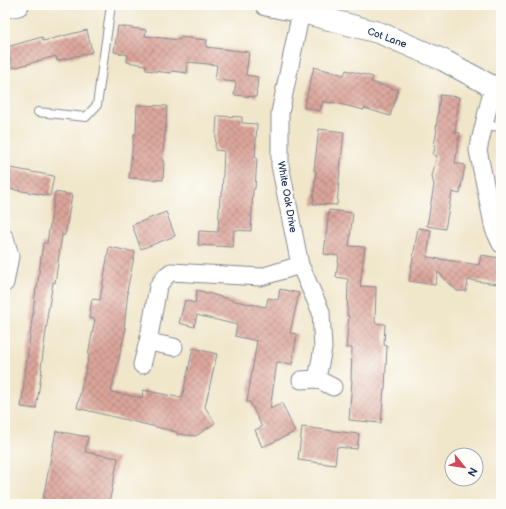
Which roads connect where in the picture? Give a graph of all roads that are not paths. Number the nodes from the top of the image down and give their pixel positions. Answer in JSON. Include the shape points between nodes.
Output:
{"nodes":[{"id":1,"x":18,"y":5,"type":"edge"},
{"id":2,"x":111,"y":5,"type":"edge"},
{"id":3,"x":266,"y":5,"type":"edge"},
{"id":4,"x":5,"y":7,"type":"edge"},
{"id":5,"x":301,"y":12,"type":"junction"},
{"id":6,"x":497,"y":89,"type":"edge"},
{"id":7,"x":38,"y":112,"type":"dead end"},
{"id":8,"x":484,"y":125,"type":"junction"},
{"id":9,"x":501,"y":127,"type":"edge"},
{"id":10,"x":5,"y":238,"type":"edge"},
{"id":11,"x":501,"y":244,"type":"edge"},
{"id":12,"x":300,"y":265,"type":"junction"},
{"id":13,"x":5,"y":283,"type":"edge"},
{"id":14,"x":148,"y":342,"type":"junction"},
{"id":15,"x":174,"y":347,"type":"dead end"},
{"id":16,"x":142,"y":365,"type":"dead end"},
{"id":17,"x":333,"y":387,"type":"dead end"}],
"edges":[{"from":1,"to":4,"type":"street"},
{"from":2,"to":7,"type":"lane","via":[[97,105],[86,117]]},
{"from":3,"to":5,"type":"street","name":"Cot Lane"},
{"from":5,"to":6,"type":"street","name":"Cot Lane","via":[[380,34],[442,60]]},
{"from":5,"to":12,"type":"street","name":"White Oak Drive","via":[[280,113],[280,165]]},
{"from":6,"to":8,"type":"street"},
{"from":8,"to":9,"type":"lane"},
{"from":8,"to":11,"type":"street","via":[[478,150],[494,229]]},
{"from":10,"to":13,"type":"street","via":[[10,256]]},
{"from":12,"to":14,"type":"street","via":[[261,277],[171,272],[158,287]]},
{"from":12,"to":17,"type":"street","name":"White Oak Drive","via":[[321,312],[323,348],[309,380]]},
{"from":14,"to":15,"type":"street"},
{"from":14,"to":16,"type":"street"}]}
